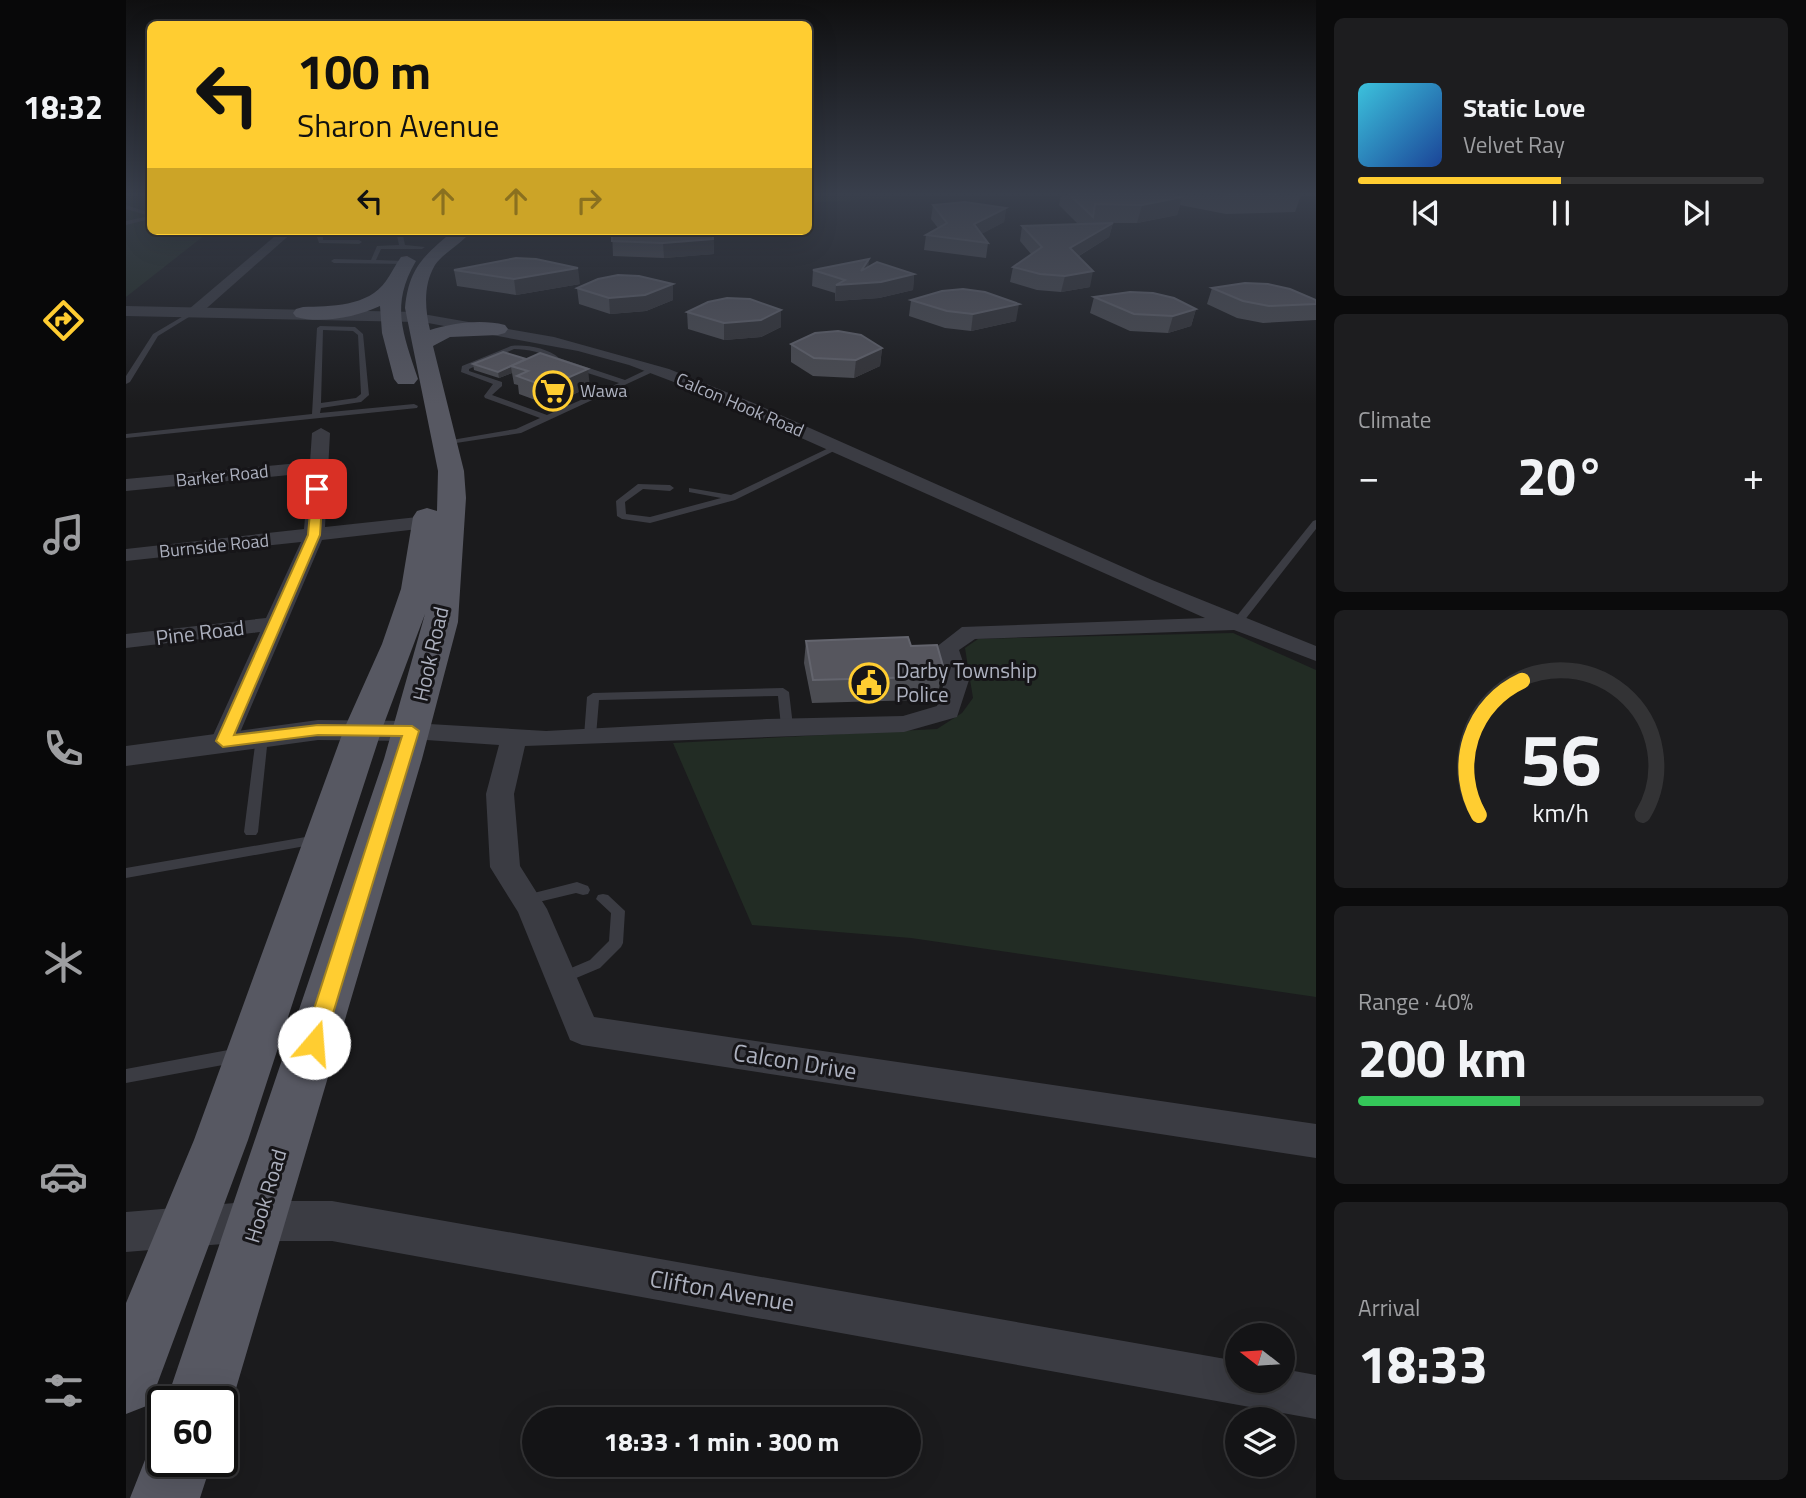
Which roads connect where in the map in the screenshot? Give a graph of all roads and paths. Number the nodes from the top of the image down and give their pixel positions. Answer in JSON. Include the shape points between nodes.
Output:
{"nodes":[{"id":1,"x":249,"y":265,"type":"edge"},
{"id":2,"x":401,"y":265,"type":"edge"},
{"id":3,"x":426,"y":265,"type":"edge"},
{"id":4,"x":395,"y":283,"type":"junction"},
{"id":5,"x":126,"y":311,"type":"edge"},
{"id":6,"x":194,"y":312,"type":"junction"},
{"id":7,"x":303,"y":313,"type":"junction"},
{"id":8,"x":387,"y":315,"type":"junction"},
{"id":9,"x":498,"y":329,"type":"joint"},
{"id":10,"x":419,"y":330,"type":"junction"},
{"id":11,"x":501,"y":353,"type":"junction"},
{"id":12,"x":510,"y":355,"type":"edge"},
{"id":13,"x":653,"y":370,"type":"junction"},
{"id":14,"x":509,"y":380,"type":"dead end"},
{"id":15,"x":126,"y":382,"type":"edge"},
{"id":16,"x":625,"y":382,"type":"junction"},
{"id":17,"x":499,"y":384,"type":"junction"},
{"id":18,"x":317,"y":406,"type":"junction"},
{"id":19,"x":414,"y":406,"type":"junction"},
{"id":20,"x":548,"y":418,"type":"junction"},
{"id":21,"x":319,"y":425,"type":"junction"},
{"id":22,"x":126,"y":436,"type":"edge"},
{"id":23,"x":446,"y":443,"type":"junction"},
{"id":24,"x":838,"y":447,"type":"junction"},
{"id":25,"x":319,"y":467,"type":"junction"},
{"id":26,"x":126,"y":485,"type":"edge"},
{"id":27,"x":670,"y":488,"type":"dead end"},
{"id":28,"x":692,"y":490,"type":"dead end"},
{"id":29,"x":732,"y":498,"type":"junction"},
{"id":30,"x":427,"y":522,"type":"junction"},
{"id":31,"x":1316,"y":523,"type":"edge"},
{"id":32,"x":314,"y":535,"type":"junction"},
{"id":33,"x":126,"y":555,"type":"edge"},
{"id":34,"x":274,"y":624,"type":"junction"},
{"id":35,"x":1236,"y":624,"type":"junction"},
{"id":36,"x":126,"y":641,"type":"edge"},
{"id":37,"x":1316,"y":654,"type":"edge"},
{"id":38,"x":787,"y":726,"type":"junction"},
{"id":39,"x":363,"y":729,"type":"junction"},
{"id":40,"x":412,"y":731,"type":"junction"},
{"id":41,"x":590,"y":736,"type":"junction"},
{"id":42,"x":262,"y":737,"type":"junction"},
{"id":43,"x":514,"y":737,"type":"junction"},
{"id":44,"x":223,"y":741,"type":"junction"},
{"id":45,"x":126,"y":755,"type":"edge"},
{"id":46,"x":251,"y":832,"type":"dead end"},
{"id":47,"x":324,"y":838,"type":"junction"},
{"id":48,"x":126,"y":873,"type":"edge"},
{"id":49,"x":583,"y":890,"type":"dead end"},
{"id":50,"x":603,"y":899,"type":"dead end"},
{"id":51,"x":526,"y":900,"type":"junction"},
{"id":52,"x":562,"y":979,"type":"junction"},
{"id":53,"x":251,"y":1052,"type":"junction"},
{"id":54,"x":126,"y":1076,"type":"edge"},
{"id":55,"x":1316,"y":1141,"type":"edge"},
{"id":56,"x":258,"y":1221,"type":"junction"},
{"id":57,"x":187,"y":1225,"type":"junction"},
{"id":58,"x":126,"y":1232,"type":"edge"},
{"id":59,"x":126,"y":1382,"type":"edge"},
{"id":60,"x":204,"y":1386,"type":"edge"},
{"id":61,"x":1316,"y":1397,"type":"edge"},
{"id":62,"x":172,"y":1477,"type":"edge"},
{"id":63,"x":165,"y":1498,"type":"edge"}],
"edges":[{"from":1,"to":6,"type":"street"},
{"from":2,"to":4,"type":"main road"},
{"from":3,"to":10,"type":"main road","name":"Hook Road","via":[[416,293]]},
{"from":4,"to":7,"type":"main road","via":[[381,299],[360,307]]},
{"from":4,"to":8,"type":"main road"},
{"from":5,"to":6,"type":"street"},
{"from":6,"to":7,"type":"street"},
{"from":6,"to":15,"type":"lane","via":[[155,335]]},
{"from":7,"to":8,"type":"street"},
{"from":8,"to":10,"type":"street"},
{"from":8,"to":19,"type":"main road","name":"Hook Road"},
{"from":9,"to":10,"type":"main road","via":[[433,336]]},
{"from":9,"to":13,"type":"street","name":"Calcon Hook Road"},
{"from":10,"to":23,"type":"main road","name":"Hook Road"},
{"from":11,"to":12,"type":"lane"},
{"from":11,"to":16,"type":"lane","via":[[525,347],[553,356],[552,362]]},
{"from":11,"to":17,"type":"lane","via":[[465,368]]},
{"from":13,"to":16,"type":"lane"},
{"from":13,"to":24,"type":"street","name":"Calcon Hook Road"},
{"from":14,"to":17,"type":"lane"},
{"from":16,"to":20,"type":"lane"},
{"from":17,"to":20,"type":"lane","via":[[488,396]]},
{"from":18,"to":18,"type":"lane","via":[[320,328],[355,329],[361,335],[365,395]]},
{"from":18,"to":21,"type":"lane"},
{"from":19,"to":21,"type":"lane"},
{"from":19,"to":30,"type":"main road","name":"Hook Road","via":[[428,474]]},
{"from":20,"to":23,"type":"lane","via":[[510,433]]},
{"from":21,"to":22,"type":"lane"},
{"from":21,"to":25,"type":"street"},
{"from":23,"to":40,"type":"main road","name":"Hook Road","via":[[452,498],[441,622]]},
{"from":24,"to":29,"type":"lane"},
{"from":24,"to":35,"type":"street","name":"Calcon Hook Road"},
{"from":25,"to":26,"type":"street","name":"Barker Road"},
{"from":25,"to":32,"type":"street"},
{"from":27,"to":29,"type":"lane","via":[[641,486],[620,501],[622,516],[650,520]]},
{"from":28,"to":29,"type":"lane"},
{"from":30,"to":32,"type":"street","name":"Burnside Road"},
{"from":30,"to":39,"type":"main road","name":"Hook Road","via":[[417,589]]},
{"from":31,"to":35,"type":"lane"},
{"from":32,"to":33,"type":"street","name":"Burnside Road"},
{"from":32,"to":34,"type":"street"},
{"from":34,"to":36,"type":"street","name":"Pine Road"},
{"from":34,"to":44,"type":"street"},
{"from":35,"to":37,"type":"street","name":"Calcon Hook Road"},
{"from":35,"to":38,"type":"street","via":[[970,632],[947,648],[957,680],[948,710],[904,724]]},
{"from":38,"to":41,"type":"street"},
{"from":38,"to":41,"type":"lane","via":[[783,692],[593,697]]},
{"from":39,"to":40,"type":"street"},
{"from":39,"to":42,"type":"street"},
{"from":39,"to":47,"type":"main road","name":"Hook Road"},
{"from":40,"to":43,"type":"street"},
{"from":40,"to":56,"type":"main road","name":"Hook Road"},
{"from":41,"to":43,"type":"street"},
{"from":42,"to":44,"type":"street"},
{"from":42,"to":46,"type":"lane"},
{"from":43,"to":51,"type":"street","name":"Calcon Drive","via":[[500,794],[505,867]]},
{"from":44,"to":45,"type":"street"},
{"from":47,"to":48,"type":"lane"},
{"from":47,"to":53,"type":"main road","name":"Hook Road"},
{"from":49,"to":51,"type":"lane","via":[[577,887]]},
{"from":50,"to":52,"type":"lane","via":[[618,911],[616,943],[595,964]]},
{"from":51,"to":52,"type":"street","name":"Calcon Drive"},
{"from":52,"to":55,"type":"street","name":"Calcon Drive","via":[[582,1030]]},
{"from":53,"to":54,"type":"lane"},
{"from":53,"to":57,"type":"main road","name":"Hook Road"},
{"from":56,"to":57,"type":"street","name":"Clifton Avenue"},
{"from":56,"to":60,"type":"main road","name":"Hook Road"},
{"from":56,"to":61,"type":"street","name":"Clifton Avenue","via":[[331,1221]]},
{"from":57,"to":58,"type":"street","name":"Clifton Avenue"},
{"from":57,"to":59,"type":"main road","name":"Hook Road"},
{"from":62,"to":63,"type":"main road"}]}
